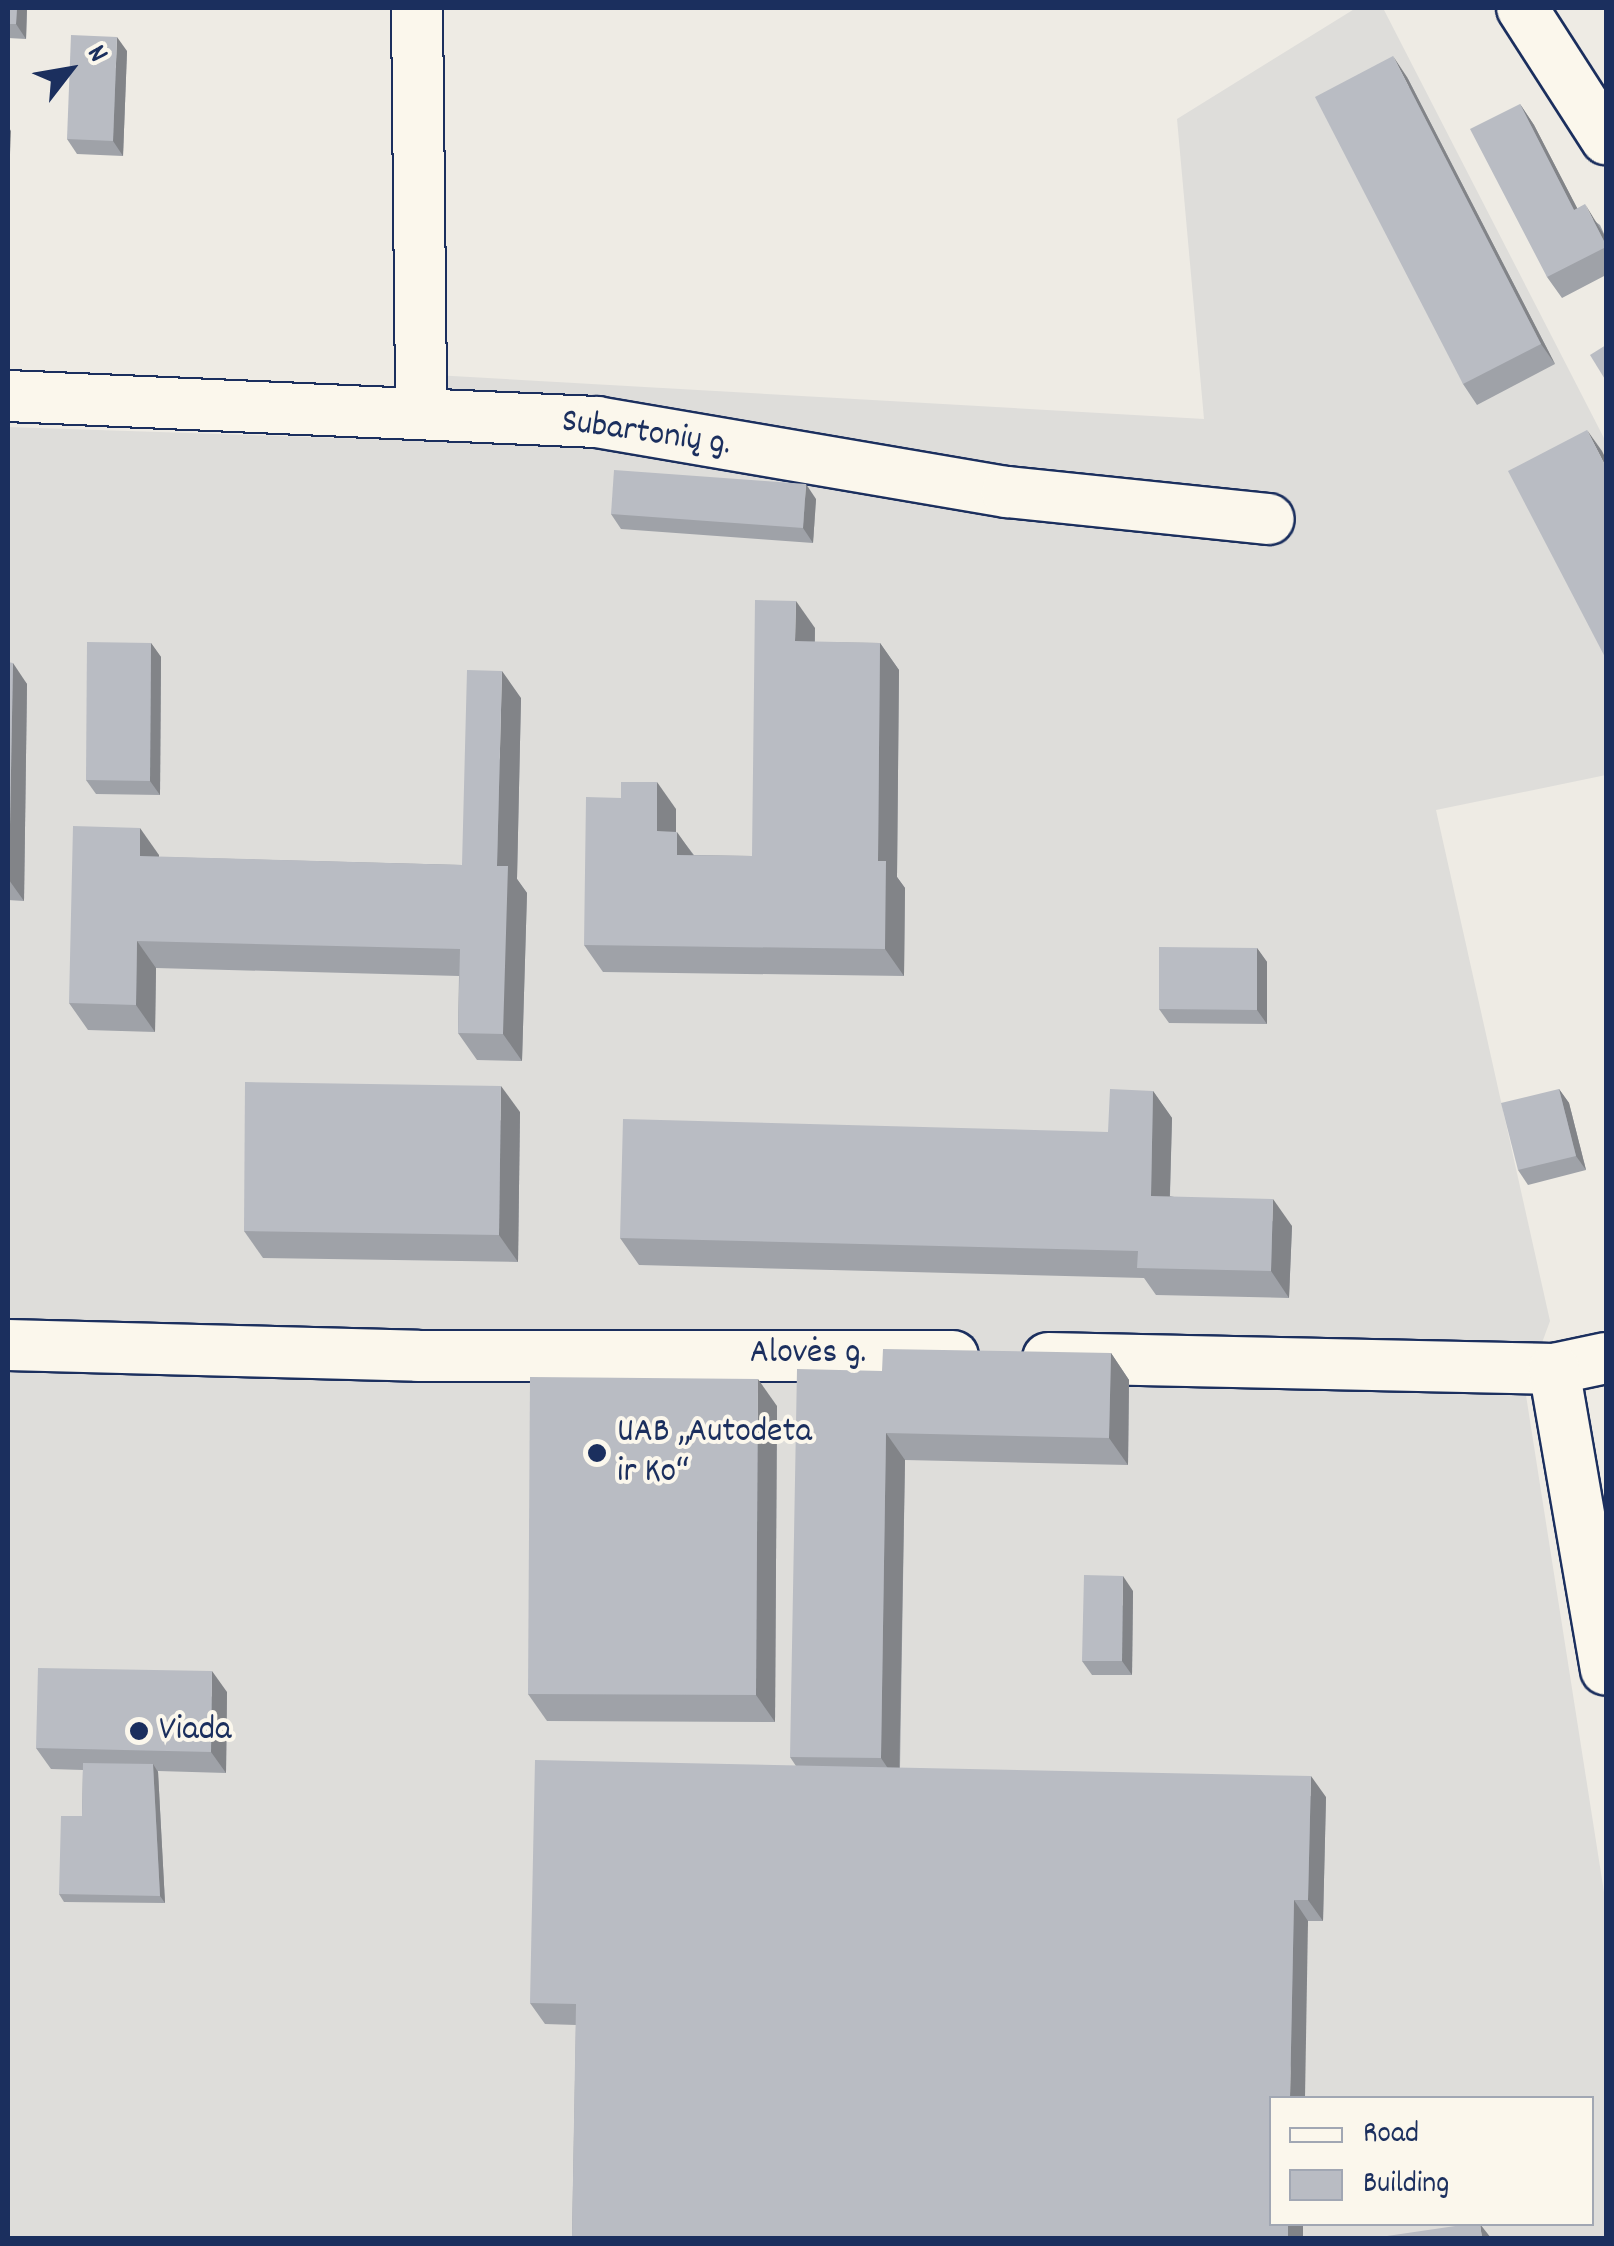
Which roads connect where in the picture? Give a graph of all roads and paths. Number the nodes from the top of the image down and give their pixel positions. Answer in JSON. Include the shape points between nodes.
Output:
{"nodes":[{"id":1,"x":416,"y":8,"type":"edge"},
{"id":2,"x":1522,"y":8,"type":"edge"},
{"id":3,"x":1606,"y":139,"type":"edge"},
{"id":4,"x":8,"y":396,"type":"edge"},
{"id":5,"x":421,"y":411,"type":"junction"},
{"id":6,"x":1269,"y":519,"type":"dead end"},
{"id":7,"x":8,"y":1344,"type":"edge"},
{"id":8,"x":1606,"y":1358,"type":"edge"},
{"id":9,"x":1554,"y":1369,"type":"junction"},
{"id":10,"x":1606,"y":1670,"type":"edge"}],
"edges":[{"from":1,"to":5,"type":"street"},
{"from":2,"to":3,"type":"street"},
{"from":4,"to":5,"type":"street","name":"Subartonių g."},
{"from":5,"to":6,"type":"street","name":"Subartonių g.","via":[[597,422],[1007,492]]},
{"from":7,"to":9,"type":"street","name":"Alovės g.","via":[[266,1354],[846,1353]]},
{"from":8,"to":9,"type":"street","name":"Alovės g."},
{"from":9,"to":10,"type":"street"}]}
